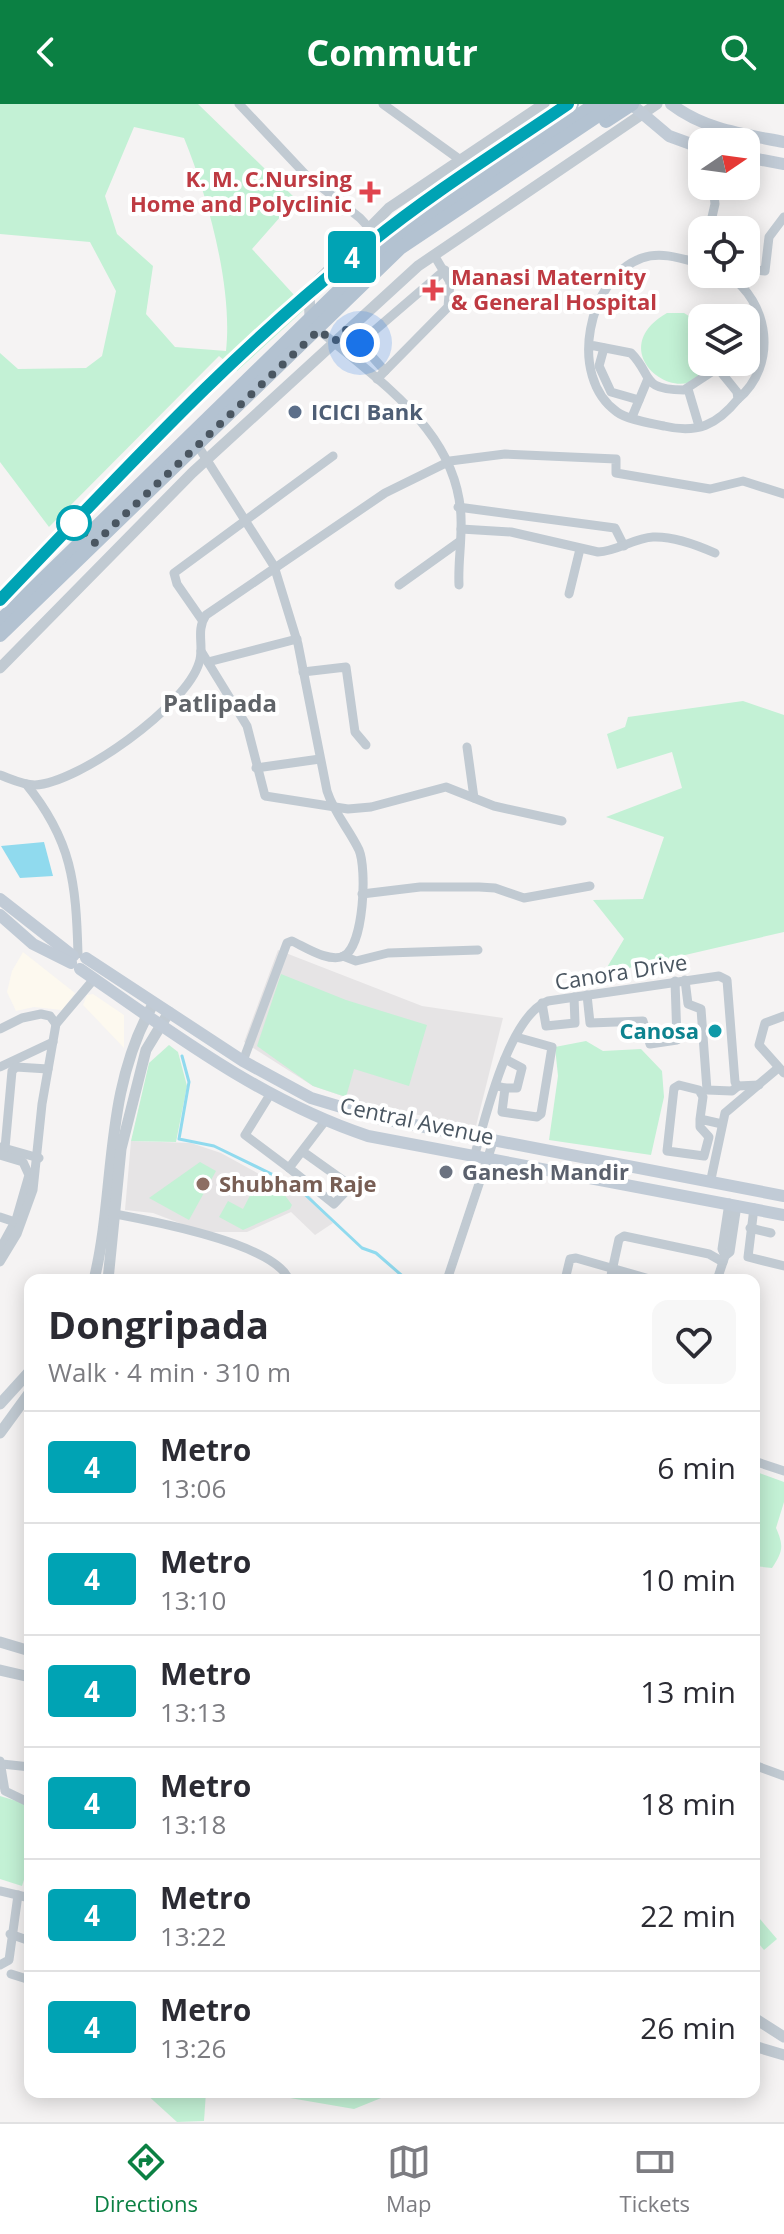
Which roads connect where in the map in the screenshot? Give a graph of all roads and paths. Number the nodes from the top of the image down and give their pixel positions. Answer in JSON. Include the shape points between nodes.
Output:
{"nodes":[{"id":1,"x":239,"y":104,"type":"edge"},
{"id":2,"x":383,"y":104,"type":"edge"},
{"id":3,"x":544,"y":104,"type":"edge"},
{"id":4,"x":572,"y":104,"type":"edge"},
{"id":5,"x":596,"y":104,"type":"edge"},
{"id":6,"x":615,"y":104,"type":"edge"},
{"id":7,"x":657,"y":104,"type":"edge"},
{"id":8,"x":671,"y":104,"type":"edge"},
{"id":9,"x":634,"y":107,"type":"edge"},
{"id":10,"x":704,"y":128,"type":"edge"},
{"id":11,"x":760,"y":140,"type":"edge"},
{"id":12,"x":784,"y":142,"type":"edge"},
{"id":13,"x":688,"y":143,"type":"edge"},
{"id":14,"x":459,"y":159,"type":"junction"},
{"id":15,"x":760,"y":160,"type":"edge"},
{"id":16,"x":784,"y":164,"type":"edge"},
{"id":17,"x":471,"y":174,"type":"junction"},
{"id":18,"x":784,"y":217,"type":"edge"},
{"id":19,"x":370,"y":227,"type":"junction"},
{"id":20,"x":392,"y":245,"type":"junction"},
{"id":21,"x":434,"y":255,"type":"junction"},
{"id":22,"x":688,"y":260,"type":"edge"},
{"id":23,"x":415,"y":269,"type":"junction"},
{"id":24,"x":445,"y":270,"type":"junction"},
{"id":25,"x":760,"y":270,"type":"edge"},
{"id":26,"x":426,"y":285,"type":"junction"},
{"id":27,"x":747,"y":288,"type":"edge"},
{"id":28,"x":370,"y":308,"type":"junction"},
{"id":29,"x":381,"y":322,"type":"junction"},
{"id":30,"x":314,"y":324,"type":"junction"},
{"id":31,"x":346,"y":330,"type":"junction"},
{"id":32,"x":334,"y":342,"type":"junction"},
{"id":33,"x":360,"y":343,"type":"junction"},
{"id":34,"x":590,"y":345,"type":"junction"},
{"id":35,"x":604,"y":348,"type":"junction"},
{"id":36,"x":385,"y":371,"type":"junction"},
{"id":37,"x":377,"y":379,"type":"junction"},
{"id":38,"x":647,"y":381,"type":"junction"},
{"id":39,"x":688,"y":389,"type":"junction"},
{"id":40,"x":738,"y":399,"type":"junction"},
{"id":41,"x":639,"y":400,"type":"junction"},
{"id":42,"x":632,"y":417,"type":"junction"},
{"id":43,"x":699,"y":426,"type":"junction"},
{"id":44,"x":198,"y":446,"type":"junction"},
{"id":45,"x":333,"y":456,"type":"dead end"},
{"id":46,"x":207,"y":459,"type":"junction"},
{"id":47,"x":450,"y":461,"type":"junction"},
{"id":48,"x":784,"y":494,"type":"edge"},
{"id":49,"x":458,"y":507,"type":"junction"},
{"id":50,"x":247,"y":519,"type":"junction"},
{"id":51,"x":461,"y":529,"type":"junction"},
{"id":52,"x":459,"y":542,"type":"junction"},
{"id":53,"x":624,"y":546,"type":"junction"},
{"id":54,"x":580,"y":549,"type":"junction"},
{"id":55,"x":715,"y":553,"type":"dead end"},
{"id":56,"x":274,"y":566,"type":"junction"},
{"id":57,"x":50,"y":578,"type":"junction"},
{"id":58,"x":399,"y":585,"type":"dead end"},
{"id":59,"x":459,"y":585,"type":"dead end"},
{"id":60,"x":33,"y":594,"type":"junction"},
{"id":61,"x":569,"y":594,"type":"dead end"},
{"id":62,"x":0,"y":611,"type":"edge"},
{"id":63,"x":202,"y":620,"type":"junction"},
{"id":64,"x":0,"y":621,"type":"edge"},
{"id":65,"x":0,"y":635,"type":"edge"},
{"id":66,"x":297,"y":639,"type":"junction"},
{"id":67,"x":0,"y":648,"type":"edge"},
{"id":68,"x":201,"y":651,"type":"junction"},
{"id":69,"x":208,"y":662,"type":"junction"},
{"id":70,"x":0,"y":668,"type":"edge"},
{"id":71,"x":303,"y":672,"type":"junction"},
{"id":72,"x":366,"y":745,"type":"dead end"},
{"id":73,"x":467,"y":747,"type":"dead end"},
{"id":74,"x":320,"y":759,"type":"junction"},
{"id":75,"x":256,"y":768,"type":"junction"},
{"id":76,"x":0,"y":775,"type":"edge"},
{"id":77,"x":26,"y":784,"type":"junction"},
{"id":78,"x":474,"y":798,"type":"junction"},
{"id":79,"x":333,"y":809,"type":"junction"},
{"id":80,"x":562,"y":821,"type":"dead end"},
{"id":81,"x":590,"y":886,"type":"dead end"},
{"id":82,"x":362,"y":894,"type":"junction"},
{"id":83,"x":0,"y":899,"type":"edge"},
{"id":84,"x":0,"y":915,"type":"edge"},
{"id":85,"x":478,"y":950,"type":"dead end"},
{"id":86,"x":343,"y":956,"type":"junction"},
{"id":87,"x":78,"y":960,"type":"junction"},
{"id":88,"x":94,"y":979,"type":"junction"},
{"id":89,"x":680,"y":981,"type":"junction"},
{"id":90,"x":587,"y":995,"type":"junction"},
{"id":91,"x":574,"y":997,"type":"junction"},
{"id":92,"x":154,"y":1003,"type":"junction"},
{"id":93,"x":542,"y":1003,"type":"junction"},
{"id":94,"x":169,"y":1012,"type":"junction"},
{"id":95,"x":147,"y":1015,"type":"junction"},
{"id":96,"x":784,"y":1016,"type":"edge"},
{"id":97,"x":56,"y":1024,"type":"junction"},
{"id":98,"x":162,"y":1025,"type":"junction"},
{"id":99,"x":0,"y":1029,"type":"edge"},
{"id":100,"x":516,"y":1037,"type":"junction"},
{"id":101,"x":53,"y":1042,"type":"junction"},
{"id":102,"x":505,"y":1059,"type":"junction"},
{"id":103,"x":243,"y":1061,"type":"junction"},
{"id":104,"x":0,"y":1067,"type":"edge"},
{"id":105,"x":48,"y":1069,"type":"junction"},
{"id":106,"x":780,"y":1071,"type":"edge"},
{"id":107,"x":759,"y":1085,"type":"junction"},
{"id":108,"x":738,"y":1086,"type":"junction"},
{"id":109,"x":501,"y":1087,"type":"junction"},
{"id":110,"x":271,"y":1093,"type":"junction"},
{"id":111,"x":700,"y":1119,"type":"junction"},
{"id":112,"x":325,"y":1121,"type":"junction"},
{"id":113,"x":722,"y":1124,"type":"junction"},
{"id":114,"x":480,"y":1136,"type":"junction"},
{"id":115,"x":494,"y":1139,"type":"junction"},
{"id":116,"x":2,"y":1150,"type":"edge"},
{"id":117,"x":302,"y":1151,"type":"junction"},
{"id":118,"x":481,"y":1155,"type":"junction"},
{"id":119,"x":39,"y":1158,"type":"junction"},
{"id":120,"x":289,"y":1168,"type":"junction"},
{"id":121,"x":113,"y":1174,"type":"junction"},
{"id":122,"x":711,"y":1179,"type":"junction"},
{"id":123,"x":784,"y":1196,"type":"edge"},
{"id":124,"x":733,"y":1204,"type":"junction"},
{"id":125,"x":754,"y":1208,"type":"junction"},
{"id":126,"x":115,"y":1214,"type":"junction"},
{"id":127,"x":784,"y":1215,"type":"edge"},
{"id":128,"x":0,"y":1217,"type":"edge"},
{"id":129,"x":15,"y":1222,"type":"junction"},
{"id":130,"x":750,"y":1228,"type":"junction"},
{"id":131,"x":771,"y":1233,"type":"dead end"},
{"id":132,"x":7,"y":1236,"type":"edge"},
{"id":133,"x":0,"y":1249,"type":"edge"},
{"id":134,"x":724,"y":1259,"type":"junction"},
{"id":135,"x":0,"y":1262,"type":"edge"},
{"id":136,"x":784,"y":1266,"type":"edge"},
{"id":137,"x":613,"y":1268,"type":"junction"},
{"id":138,"x":96,"y":1274,"type":"edge"},
{"id":139,"x":109,"y":1274,"type":"edge"},
{"id":140,"x":284,"y":1274,"type":"edge"},
{"id":141,"x":449,"y":1274,"type":"edge"},
{"id":142,"x":566,"y":1274,"type":"edge"},
{"id":143,"x":612,"y":1274,"type":"edge"},
{"id":144,"x":633,"y":1274,"type":"edge"},
{"id":145,"x":719,"y":1274,"type":"edge"},
{"id":146,"x":24,"y":1378,"type":"edge"},
{"id":147,"x":24,"y":1400,"type":"edge"},
{"id":148,"x":0,"y":1404,"type":"edge"},
{"id":149,"x":0,"y":1433,"type":"edge"},
{"id":150,"x":760,"y":1463,"type":"edge"},
{"id":151,"x":784,"y":1471,"type":"edge"},
{"id":152,"x":0,"y":1642,"type":"edge"},
{"id":153,"x":24,"y":1649,"type":"edge"},
{"id":154,"x":0,"y":1670,"type":"edge"},
{"id":155,"x":24,"y":1676,"type":"edge"},
{"id":156,"x":1,"y":1762,"type":"edge"},
{"id":157,"x":24,"y":1766,"type":"edge"},
{"id":158,"x":760,"y":1767,"type":"edge"},
{"id":159,"x":784,"y":1776,"type":"edge"},
{"id":160,"x":24,"y":1800,"type":"edge"},
{"id":161,"x":0,"y":1891,"type":"edge"},
{"id":162,"x":18,"y":1895,"type":"junction"},
{"id":163,"x":24,"y":1896,"type":"edge"},
{"id":164,"x":0,"y":1906,"type":"edge"},
{"id":165,"x":14,"y":1909,"type":"junction"},
{"id":166,"x":10,"y":1934,"type":"junction"},
{"id":167,"x":24,"y":1939,"type":"edge"},
{"id":168,"x":0,"y":1965,"type":"edge"},
{"id":169,"x":11,"y":1974,"type":"dead end"},
{"id":170,"x":24,"y":1978,"type":"edge"},
{"id":171,"x":760,"y":2022,"type":"edge"},
{"id":172,"x":784,"y":2037,"type":"edge"},
{"id":173,"x":760,"y":2048,"type":"edge"},
{"id":174,"x":784,"y":2055,"type":"edge"}],
"edges":[{"from":1,"to":19,"type":"street","via":[[305,174]]},
{"from":2,"to":14,"type":"street"},
{"from":3,"to":14,"type":"street"},
{"from":4,"to":17,"type":"main road"},
{"from":5,"to":20,"type":"main road"},
{"from":6,"to":20,"type":"main road"},
{"from":7,"to":9,"type":"street"},
{"from":8,"to":10,"type":"main road"},
{"from":9,"to":13,"type":"main road","via":[[669,136]]},
{"from":9,"to":20,"type":"main road","via":[[407,251]]},
{"from":9,"to":21,"type":"street"},
{"from":11,"to":12,"type":"main road"},
{"from":14,"to":17,"type":"street"},
{"from":14,"to":19,"type":"street"},
{"from":15,"to":16,"type":"main road"},
{"from":17,"to":20,"type":"main road","via":[[400,222],[390,233]]},
{"from":18,"to":25,"type":"street","via":[[769,237],[765,271]]},
{"from":19,"to":20,"type":"street"},
{"from":19,"to":30,"type":"street","via":[[309,290]]},
{"from":20,"to":30,"type":"main road"},
{"from":21,"to":23,"type":"street"},
{"from":21,"to":24,"type":"street"},
{"from":22,"to":34,"type":"street","via":[[661,255],[641,258],[625,269],[599,297]]},
{"from":23,"to":26,"type":"street"},
{"from":23,"to":28,"type":"street"},
{"from":24,"to":26,"type":"street"},
{"from":24,"to":36,"type":"street","via":[[451,288],[448,307]]},
{"from":26,"to":29,"type":"street"},
{"from":27,"to":40,"type":"street","via":[[763,320],[764,343],[756,376]]},
{"from":28,"to":29,"type":"street"},
{"from":28,"to":31,"type":"street"},
{"from":29,"to":33,"type":"street"},
{"from":30,"to":32,"type":"street"},
{"from":30,"to":44,"type":"main road"},
{"from":30,"to":57,"type":"main road"},
{"from":31,"to":32,"type":"street"},
{"from":31,"to":33,"type":"street"},
{"from":32,"to":37,"type":"street"},
{"from":32,"to":46,"type":"street"},
{"from":33,"to":36,"type":"street"},
{"from":34,"to":35,"type":"street"},
{"from":34,"to":42,"type":"street","via":[[588,357],[604,398],[617,413]]},
{"from":35,"to":38,"type":"street","via":[[631,353]]},
{"from":35,"to":41,"type":"street","via":[[599,366],[611,392]]},
{"from":36,"to":37,"type":"street"},
{"from":37,"to":47,"type":"street","via":[[417,415]]},
{"from":38,"to":39,"type":"street"},
{"from":38,"to":41,"type":"street"},
{"from":39,"to":40,"type":"street","via":[[716,369]]},
{"from":39,"to":43,"type":"street"},
{"from":40,"to":43,"type":"street","via":[[721,420]]},
{"from":41,"to":42,"type":"street"},
{"from":42,"to":43,"type":"street","via":[[673,429]]},
{"from":44,"to":46,"type":"street"},
{"from":44,"to":57,"type":"main road"},
{"from":45,"to":50,"type":"street"},
{"from":46,"to":50,"type":"street"},
{"from":46,"to":70,"type":"street"},
{"from":47,"to":48,"type":"street","via":[[505,454],[616,459],[616,473],[710,489],[743,481]]},
{"from":47,"to":49,"type":"street"},
{"from":47,"to":56,"type":"street","via":[[385,493]]},
{"from":49,"to":51,"type":"street"},
{"from":49,"to":53,"type":"street","via":[[615,528]]},
{"from":50,"to":56,"type":"street"},
{"from":50,"to":63,"type":"street","via":[[174,573]]},
{"from":51,"to":52,"type":"street"},
{"from":51,"to":54,"type":"street","via":[[511,532]]},
{"from":52,"to":58,"type":"street"},
{"from":52,"to":59,"type":"street"},
{"from":53,"to":54,"type":"street","via":[[612,551]]},
{"from":53,"to":55,"type":"street","via":[[669,538]]},
{"from":54,"to":61,"type":"street"},
{"from":56,"to":63,"type":"street"},
{"from":56,"to":66,"type":"street"},
{"from":57,"to":60,"type":"main road"},
{"from":57,"to":62,"type":"main road"},
{"from":57,"to":67,"type":"main road","via":[[34,611]]},
{"from":60,"to":64,"type":"main road"},
{"from":60,"to":65,"type":"main road"},
{"from":63,"to":68,"type":"street"},
{"from":66,"to":69,"type":"street"},
{"from":66,"to":71,"type":"street"},
{"from":68,"to":69,"type":"street"},
{"from":68,"to":77,"type":"street","via":[[192,676],[141,732],[66,777]]},
{"from":69,"to":75,"type":"street","via":[[247,726]]},
{"from":71,"to":72,"type":"street","via":[[346,667],[355,732]]},
{"from":71,"to":74,"type":"street"},
{"from":73,"to":78,"type":"street"},
{"from":74,"to":75,"type":"street"},
{"from":74,"to":79,"type":"street"},
{"from":75,"to":79,"type":"street","via":[[265,796]]},
{"from":76,"to":77,"type":"street"},
{"from":77,"to":87,"type":"street","via":[[48,811],[72,867]]},
{"from":78,"to":79,"type":"street","via":[[438,788],[371,807]]},
{"from":78,"to":80,"type":"street"},
{"from":79,"to":82,"type":"street","via":[[360,852]]},
{"from":81,"to":82,"type":"street","via":[[524,898],[479,887]]},
{"from":82,"to":86,"type":"street","via":[[358,936]]},
{"from":83,"to":87,"type":"main road","name":"Central Avenue"},
{"from":84,"to":87,"type":"main road","name":"Central Avenue","via":[[33,944]]},
{"from":85,"to":86,"type":"street","via":[[388,953],[356,961]]},
{"from":86,"to":103,"type":"street","via":[[331,958],[287,943]]},
{"from":87,"to":88,"type":"main road","name":"Central Avenue"},
{"from":87,"to":92,"type":"main road","name":"Central Avenue"},
{"from":88,"to":95,"type":"main road","name":"Central Avenue"},
{"from":88,"to":97,"type":"street"},
{"from":89,"to":90,"type":"street","name":"Canora Drive"},
{"from":89,"to":90,"type":"street","via":[[674,1043],[650,1044],[643,1021],[590,1023]]},
{"from":89,"to":108,"type":"street","via":[[688,1004],[701,1009],[707,1090],[732,1091]]},
{"from":89,"to":108,"type":"street","name":"Canora Drive","via":[[719,976],[727,980]]},
{"from":90,"to":91,"type":"street","name":"Canora Drive"},
{"from":91,"to":93,"type":"street","name":"Canora Drive"},
{"from":91,"to":93,"type":"street","via":[[575,1023],[546,1026]]},
{"from":92,"to":94,"type":"main road","name":"Central Avenue"},
{"from":92,"to":95,"type":"street"},
{"from":93,"to":100,"type":"street","name":"Canora Drive","via":[[526,1015]]},
{"from":94,"to":98,"type":"street"},
{"from":94,"to":103,"type":"main road","name":"Central Avenue"},
{"from":95,"to":98,"type":"main road","name":"Central Avenue"},
{"from":95,"to":121,"type":"street","via":[[133,1046],[110,1146]]},
{"from":96,"to":106,"type":"street","via":[[765,1023],[759,1045]]},
{"from":97,"to":99,"type":"street","via":[[41,1014]]},
{"from":97,"to":101,"type":"street"},
{"from":98,"to":110,"type":"main road","name":"Central Avenue"},
{"from":98,"to":121,"type":"street","via":[[146,1050]]},
{"from":100,"to":102,"type":"street","name":"Canora Drive"},
{"from":100,"to":109,"type":"street","via":[[552,1047],[541,1114],[502,1112]]},
{"from":101,"to":104,"type":"street"},
{"from":101,"to":105,"type":"street"},
{"from":102,"to":109,"type":"street","name":"Canora Drive"},
{"from":102,"to":109,"type":"street","via":[[522,1068],[517,1088]]},
{"from":103,"to":114,"type":"main road","name":"Central Avenue","via":[[311,1098],[378,1118]]},
{"from":105,"to":116,"type":"street","via":[[12,1071]]},
{"from":105,"to":119,"type":"street"},
{"from":106,"to":107,"type":"street"},
{"from":107,"to":108,"type":"street"},
{"from":107,"to":113,"type":"street","via":[[725,1113]]},
{"from":109,"to":114,"type":"street","name":"Canora Drive"},
{"from":110,"to":112,"type":"main road","name":"Central Avenue"},
{"from":110,"to":120,"type":"street","via":[[245,1135]]},
{"from":111,"to":111,"type":"street","via":[[699,1090],[674,1088],[667,1151],[704,1156],[709,1137]]},
{"from":111,"to":113,"type":"street"},
{"from":112,"to":117,"type":"street"},
{"from":112,"to":118,"type":"main road","name":"Central Avenue","via":[[368,1136]]},
{"from":113,"to":122,"type":"street"},
{"from":114,"to":115,"type":"main road","name":"Central Avenue"},
{"from":114,"to":118,"type":"street","name":"Canora Drive"},
{"from":115,"to":118,"type":"street"},
{"from":115,"to":122,"type":"main road","name":"Central Avenue"},
{"from":116,"to":119,"type":"street"},
{"from":116,"to":129,"type":"street","via":[[23,1162],[29,1175]]},
{"from":117,"to":120,"type":"street"},
{"from":117,"to":120,"type":"street","via":[[350,1189],[330,1203]]},
{"from":118,"to":124,"type":"main road","name":"Central Avenue"},
{"from":118,"to":141,"type":"street"},
{"from":119,"to":132,"type":"street","via":[[33,1190]]},
{"from":121,"to":126,"type":"street"},
{"from":121,"to":138,"type":"street"},
{"from":122,"to":123,"type":"main road","name":"Central Avenue"},
{"from":124,"to":125,"type":"main road","name":"Central Avenue"},
{"from":124,"to":134,"type":"street","via":[[730,1252]]},
{"from":125,"to":127,"type":"main road","name":"Central Avenue"},
{"from":125,"to":130,"type":"street"},
{"from":126,"to":139,"type":"street"},
{"from":126,"to":140,"type":"street","via":[[251,1251],[276,1263]]},
{"from":128,"to":129,"type":"street"},
{"from":129,"to":132,"type":"street"},
{"from":130,"to":131,"type":"street"},
{"from":130,"to":136,"type":"street","via":[[748,1257]]},
{"from":132,"to":133,"type":"street"},
{"from":132,"to":135,"type":"street"},
{"from":134,"to":137,"type":"street","via":[[624,1236]]},
{"from":134,"to":145,"type":"street"},
{"from":137,"to":142,"type":"street","via":[[570,1259]]},
{"from":137,"to":143,"type":"street"},
{"from":137,"to":144,"type":"street"},
{"from":146,"to":148,"type":"street"},
{"from":147,"to":149,"type":"street"},
{"from":150,"to":151,"type":"street"},
{"from":152,"to":153,"type":"street"},
{"from":154,"to":155,"type":"street"},
{"from":156,"to":157,"type":"street"},
{"from":156,"to":160,"type":"street","via":[[5,1791]]},
{"from":158,"to":159,"type":"street"},
{"from":161,"to":162,"type":"street"},
{"from":162,"to":163,"type":"street"},
{"from":162,"to":165,"type":"street"},
{"from":164,"to":165,"type":"street"},
{"from":165,"to":166,"type":"street"},
{"from":166,"to":167,"type":"street"},
{"from":166,"to":168,"type":"street","via":[[9,1960]]},
{"from":169,"to":170,"type":"street"},
{"from":171,"to":172,"type":"street"},
{"from":173,"to":174,"type":"street"}]}
